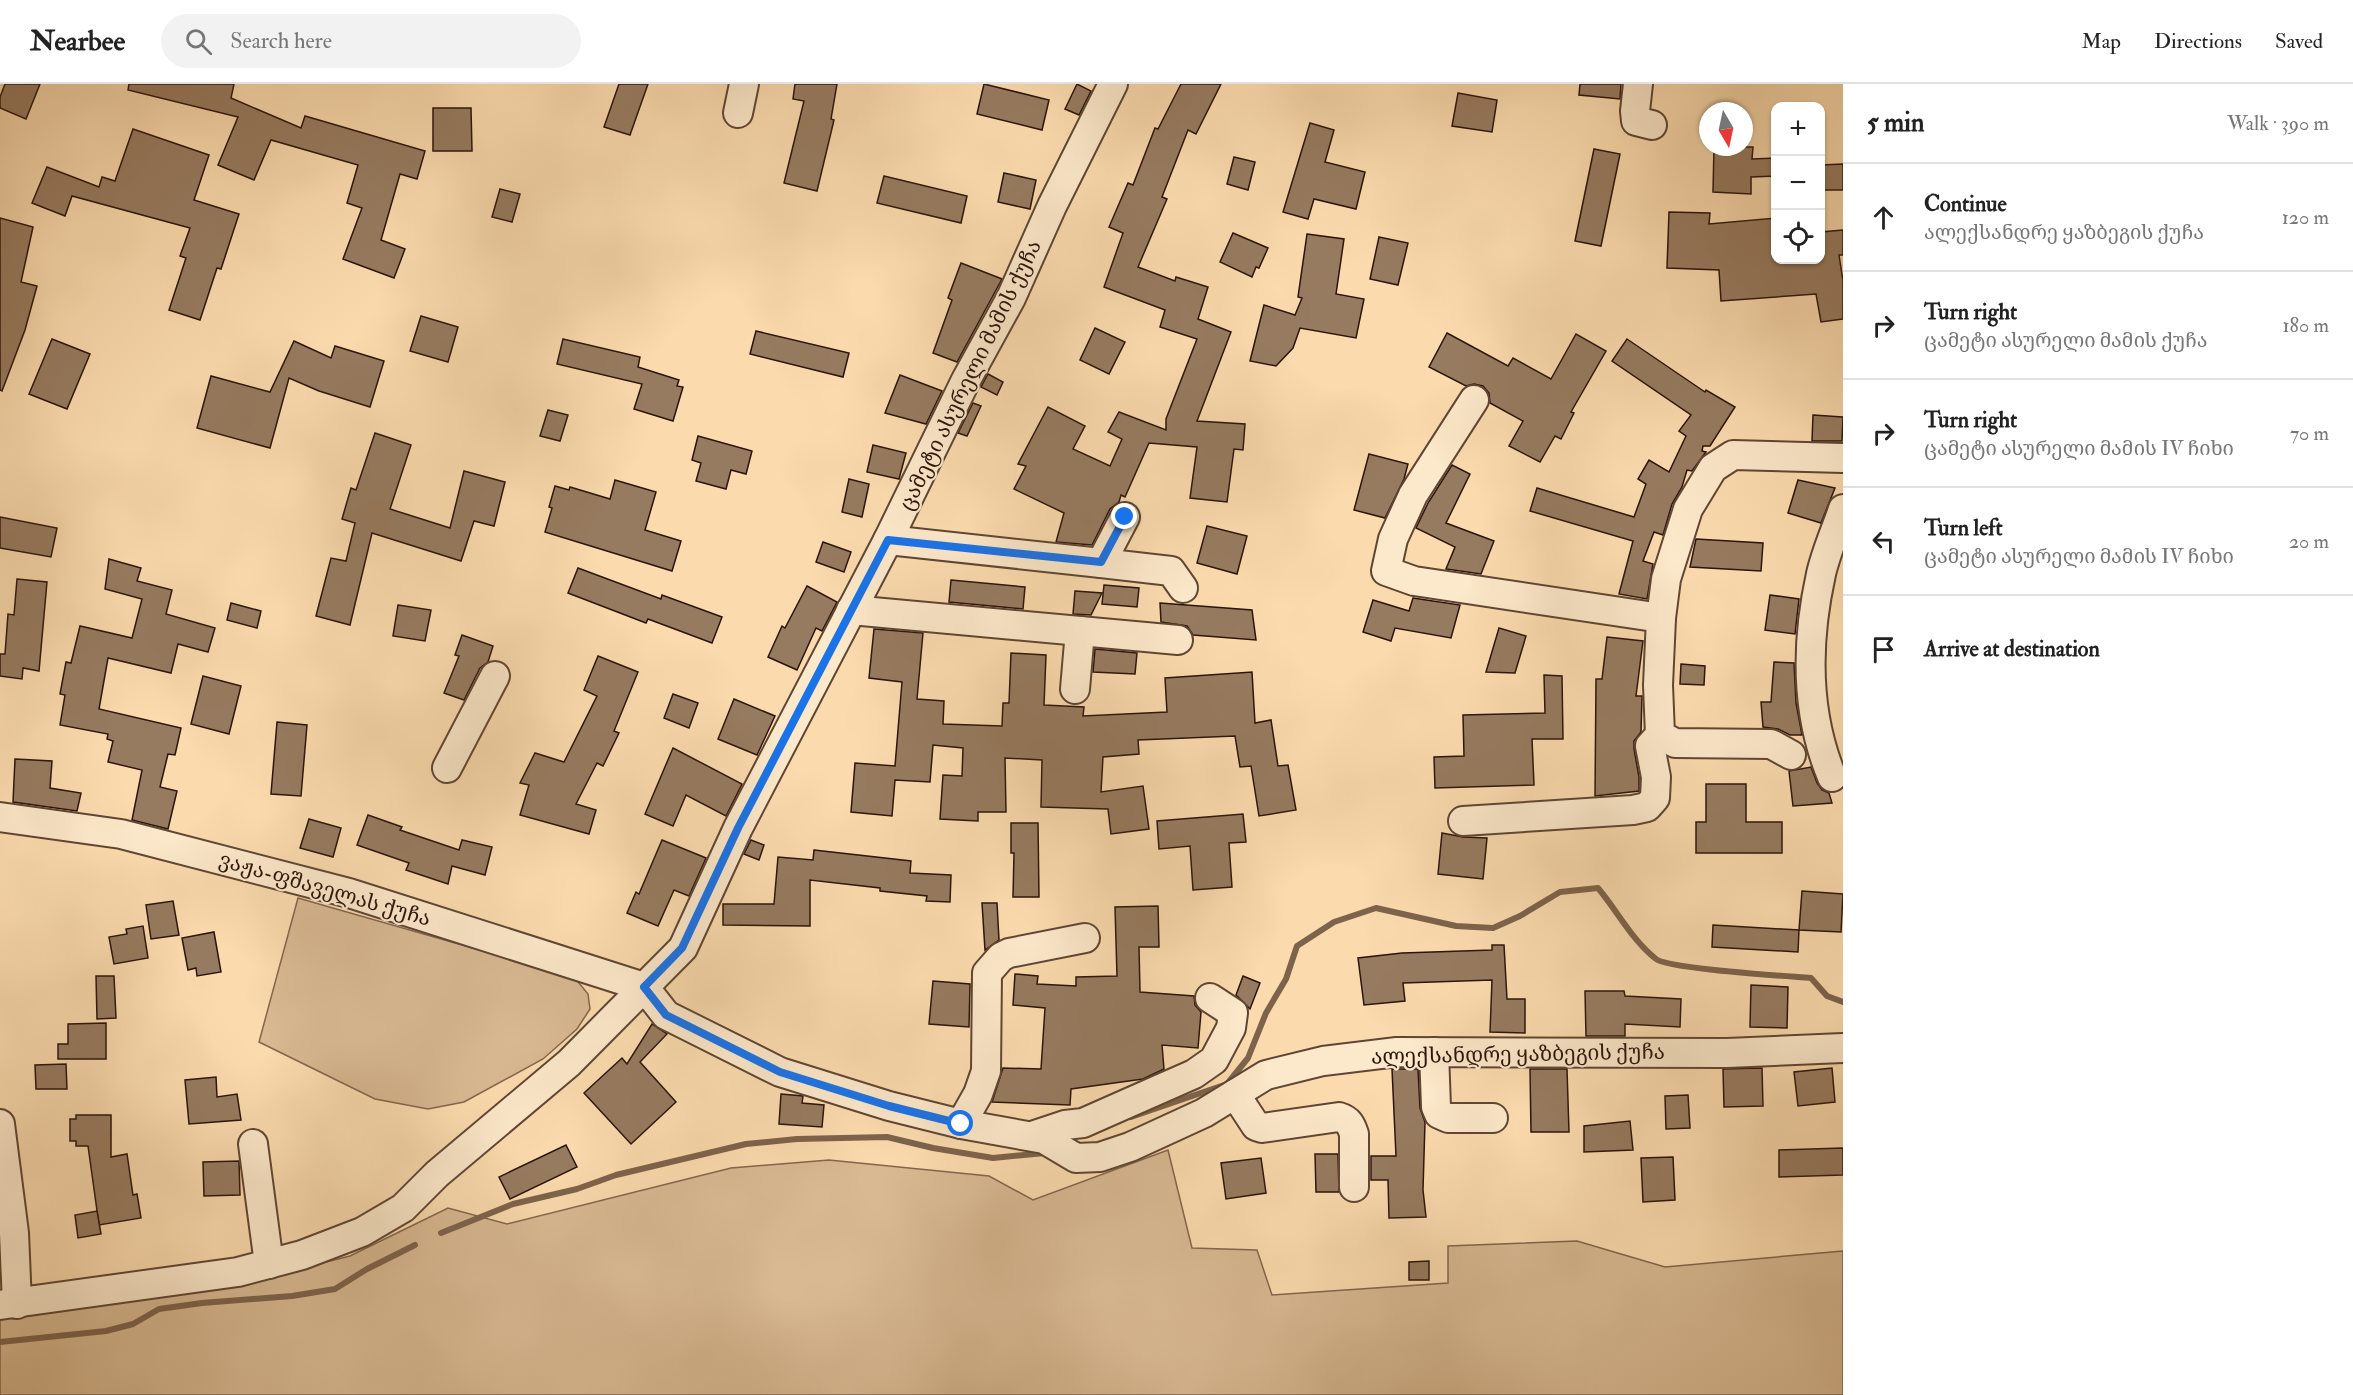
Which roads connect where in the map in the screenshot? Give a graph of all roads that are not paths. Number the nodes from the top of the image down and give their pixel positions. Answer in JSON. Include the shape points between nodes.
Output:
{"nodes":[{"id":1,"x":744,"y":84,"type":"edge"},
{"id":2,"x":1113,"y":84,"type":"edge"},
{"id":3,"x":1638,"y":84,"type":"edge"},
{"id":4,"x":738,"y":113,"type":"dead end"},
{"id":5,"x":1652,"y":125,"type":"dead end"},
{"id":6,"x":1474,"y":400,"type":"dead end"},
{"id":7,"x":1843,"y":458,"type":"edge"},
{"id":8,"x":1843,"y":509,"type":"edge"},
{"id":9,"x":1125,"y":517,"type":"dead end"},
{"id":10,"x":888,"y":540,"type":"junction"},
{"id":11,"x":1101,"y":562,"type":"junction"},
{"id":12,"x":1183,"y":588,"type":"dead end"},
{"id":13,"x":851,"y":610,"type":"junction"},
{"id":14,"x":1661,"y":618,"type":"junction"},
{"id":15,"x":1080,"y":631,"type":"junction"},
{"id":16,"x":1178,"y":640,"type":"dead end"},
{"id":17,"x":495,"y":676,"type":"dead end"},
{"id":18,"x":1075,"y":689,"type":"dead end"},
{"id":19,"x":1660,"y":735,"type":"junction"},
{"id":20,"x":1791,"y":755,"type":"dead end"},
{"id":21,"x":447,"y":768,"type":"dead end"},
{"id":22,"x":1832,"y":777,"type":"dead end"},
{"id":23,"x":0,"y":817,"type":"edge"},
{"id":24,"x":1462,"y":821,"type":"dead end"},
{"id":25,"x":1084,"y":938,"type":"dead end"},
{"id":26,"x":644,"y":987,"type":"junction"},
{"id":27,"x":1210,"y":998,"type":"dead end"},
{"id":28,"x":1843,"y":1048,"type":"edge"},
{"id":29,"x":1434,"y":1052,"type":"junction"},
{"id":30,"x":1184,"y":1056,"type":"dead end"},
{"id":31,"x":1235,"y":1094,"type":"junction"},
{"id":32,"x":1492,"y":1118,"type":"dead end"},
{"id":33,"x":0,"y":1124,"type":"edge"},
{"id":34,"x":961,"y":1124,"type":"junction"},
{"id":35,"x":1047,"y":1133,"type":"junction"},
{"id":36,"x":253,"y":1144,"type":"dead end"},
{"id":37,"x":1354,"y":1187,"type":"dead end"},
{"id":38,"x":269,"y":1264,"type":"junction"},
{"id":39,"x":8,"y":1304,"type":"edge"}],
"edges":[{"from":1,"to":4,"type":"street"},
{"from":2,"to":10,"type":"street","name":"ცამეტი ასურელი მამის ქუჩა","via":[[1011,298]]},
{"from":3,"to":5,"type":"street","via":[[1636,121]]},
{"from":6,"to":14,"type":"street","via":[[1413,495],[1393,540],[1386,571],[1413,581]]},
{"from":7,"to":14,"type":"street","via":[[1733,455],[1713,468],[1688,509],[1666,579]]},
{"from":8,"to":22,"type":"street","via":[[1821,573],[1810,654],[1812,710]]},
{"from":9,"to":11,"type":"street"},
{"from":10,"to":11,"type":"street"},
{"from":10,"to":13,"type":"street","name":"ცამეტი ასურელი მამის ქუჩა"},
{"from":11,"to":12,"type":"street","via":[[1171,571]]},
{"from":13,"to":15,"type":"street"},
{"from":13,"to":26,"type":"street","name":"ცამეტი ასურელი მამის ქუჩა","via":[[738,828],[682,948]]},
{"from":14,"to":19,"type":"street"},
{"from":15,"to":16,"type":"street"},
{"from":15,"to":18,"type":"street"},
{"from":17,"to":21,"type":"street"},
{"from":19,"to":20,"type":"street","via":[[1675,743],[1771,744]]},
{"from":19,"to":24,"type":"street","via":[[1650,746],[1656,777],[1655,798],[1647,807]]},
{"from":23,"to":26,"type":"street","name":"ვაჟა-ფშაველას ქუჩა","via":[[121,834],[349,892]]},
{"from":25,"to":34,"type":"street","via":[[1009,953],[987,974],[986,1071]]},
{"from":26,"to":34,"type":"street","name":"ალექსანდრე ყაზბეგის ქუჩა","via":[[666,1015],[780,1072]]},
{"from":26,"to":38,"type":"street","name":"ცამეტი ასურელი მამის ქუჩა","via":[[569,1063],[437,1174],[403,1208],[362,1232]]},
{"from":27,"to":35,"type":"street","via":[[1233,1013],[1231,1028],[1214,1060],[1194,1074],[1083,1123]]},
{"from":28,"to":29,"type":"street","name":"ალექსანდრე ყაზბეგის ქუჩა","via":[[1727,1053]]},
{"from":29,"to":31,"type":"street","name":"ალექსანდრე ყაზბეგის ქუჩა","via":[[1323,1061],[1266,1075]]},
{"from":29,"to":32,"type":"street","via":[[1439,1114],[1448,1118]]},
{"from":30,"to":35,"type":"street","via":[[1171,1073],[1075,1115]]},
{"from":31,"to":35,"type":"street","name":"ალექსანდრე ყაზბეგის ქუჩა","via":[[1204,1113],[1100,1157],[1077,1158]]},
{"from":31,"to":37,"type":"street","via":[[1256,1126],[1262,1128],[1345,1119],[1354,1134]]},
{"from":33,"to":39,"type":"street","via":[[14,1233]]},
{"from":34,"to":35,"type":"street","name":"ალექსანდრე ყაზბეგის ქუჩა"},
{"from":36,"to":38,"type":"street"},
{"from":38,"to":39,"type":"street","name":"ცამეტი ასურელი მამის ქუჩა","via":[[238,1272]]}]}
